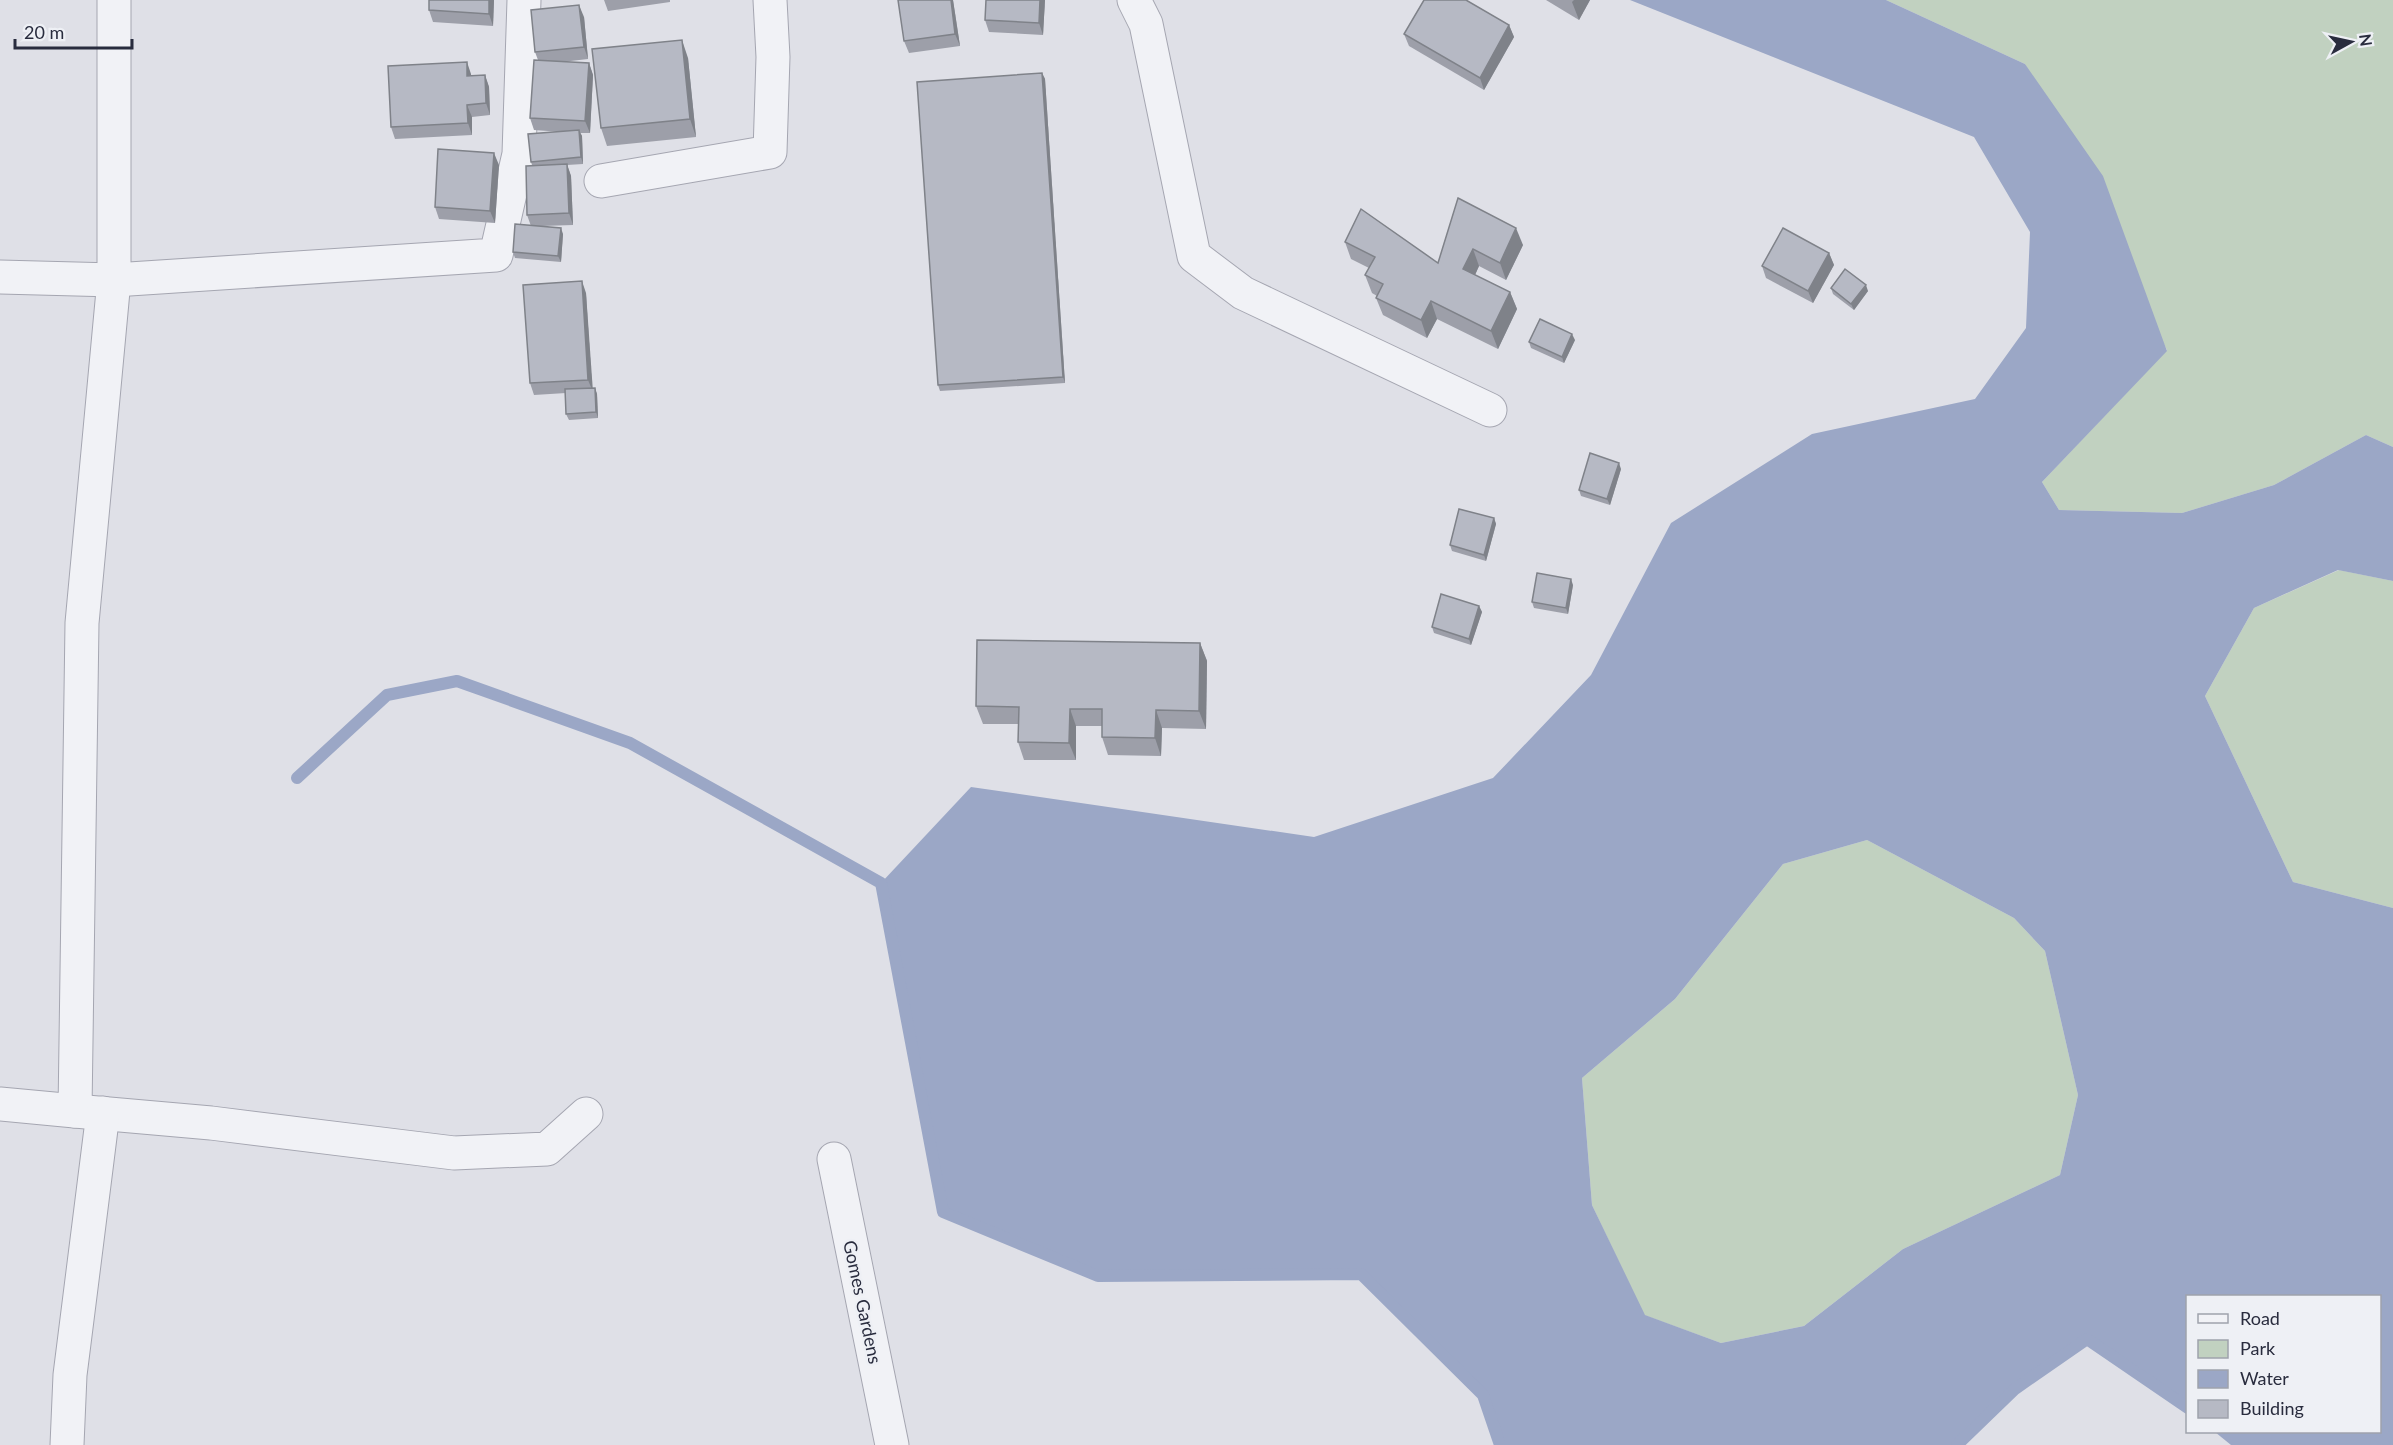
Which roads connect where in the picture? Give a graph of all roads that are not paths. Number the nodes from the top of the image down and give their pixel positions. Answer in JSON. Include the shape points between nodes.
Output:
{"nodes":[{"id":1,"x":114,"y":0,"type":"edge"},
{"id":2,"x":524,"y":0,"type":"edge"},
{"id":3,"x":770,"y":0,"type":"edge"},
{"id":4,"x":1134,"y":0,"type":"edge"},
{"id":5,"x":601,"y":181,"type":"dead end"},
{"id":6,"x":0,"y":278,"type":"edge"},
{"id":7,"x":114,"y":280,"type":"junction"},
{"id":8,"x":1490,"y":410,"type":"dead end"},
{"id":9,"x":0,"y":1104,"type":"edge"},
{"id":10,"x":89,"y":1112,"type":"junction"},
{"id":11,"x":586,"y":1114,"type":"dead end"},
{"id":12,"x":834,"y":1159,"type":"dead end"},
{"id":13,"x":67,"y":1445,"type":"edge"},
{"id":14,"x":892,"y":1445,"type":"edge"}],
"edges":[{"from":1,"to":7,"type":"street"},
{"from":2,"to":7,"type":"street","via":[[519,154],[496,255]]},
{"from":3,"to":5,"type":"street","via":[[770,152]]},
{"from":4,"to":8,"type":"street","via":[[1146,24],[1194,256],[1243,292]]},
{"from":6,"to":7,"type":"street"},
{"from":7,"to":10,"type":"street","via":[[82,623]]},
{"from":9,"to":10,"type":"street"},
{"from":10,"to":11,"type":"street","via":[[454,1153],[547,1149]]},
{"from":10,"to":13,"type":"street"},
{"from":12,"to":14,"type":"street","name":"Gomes Gardens"}]}
